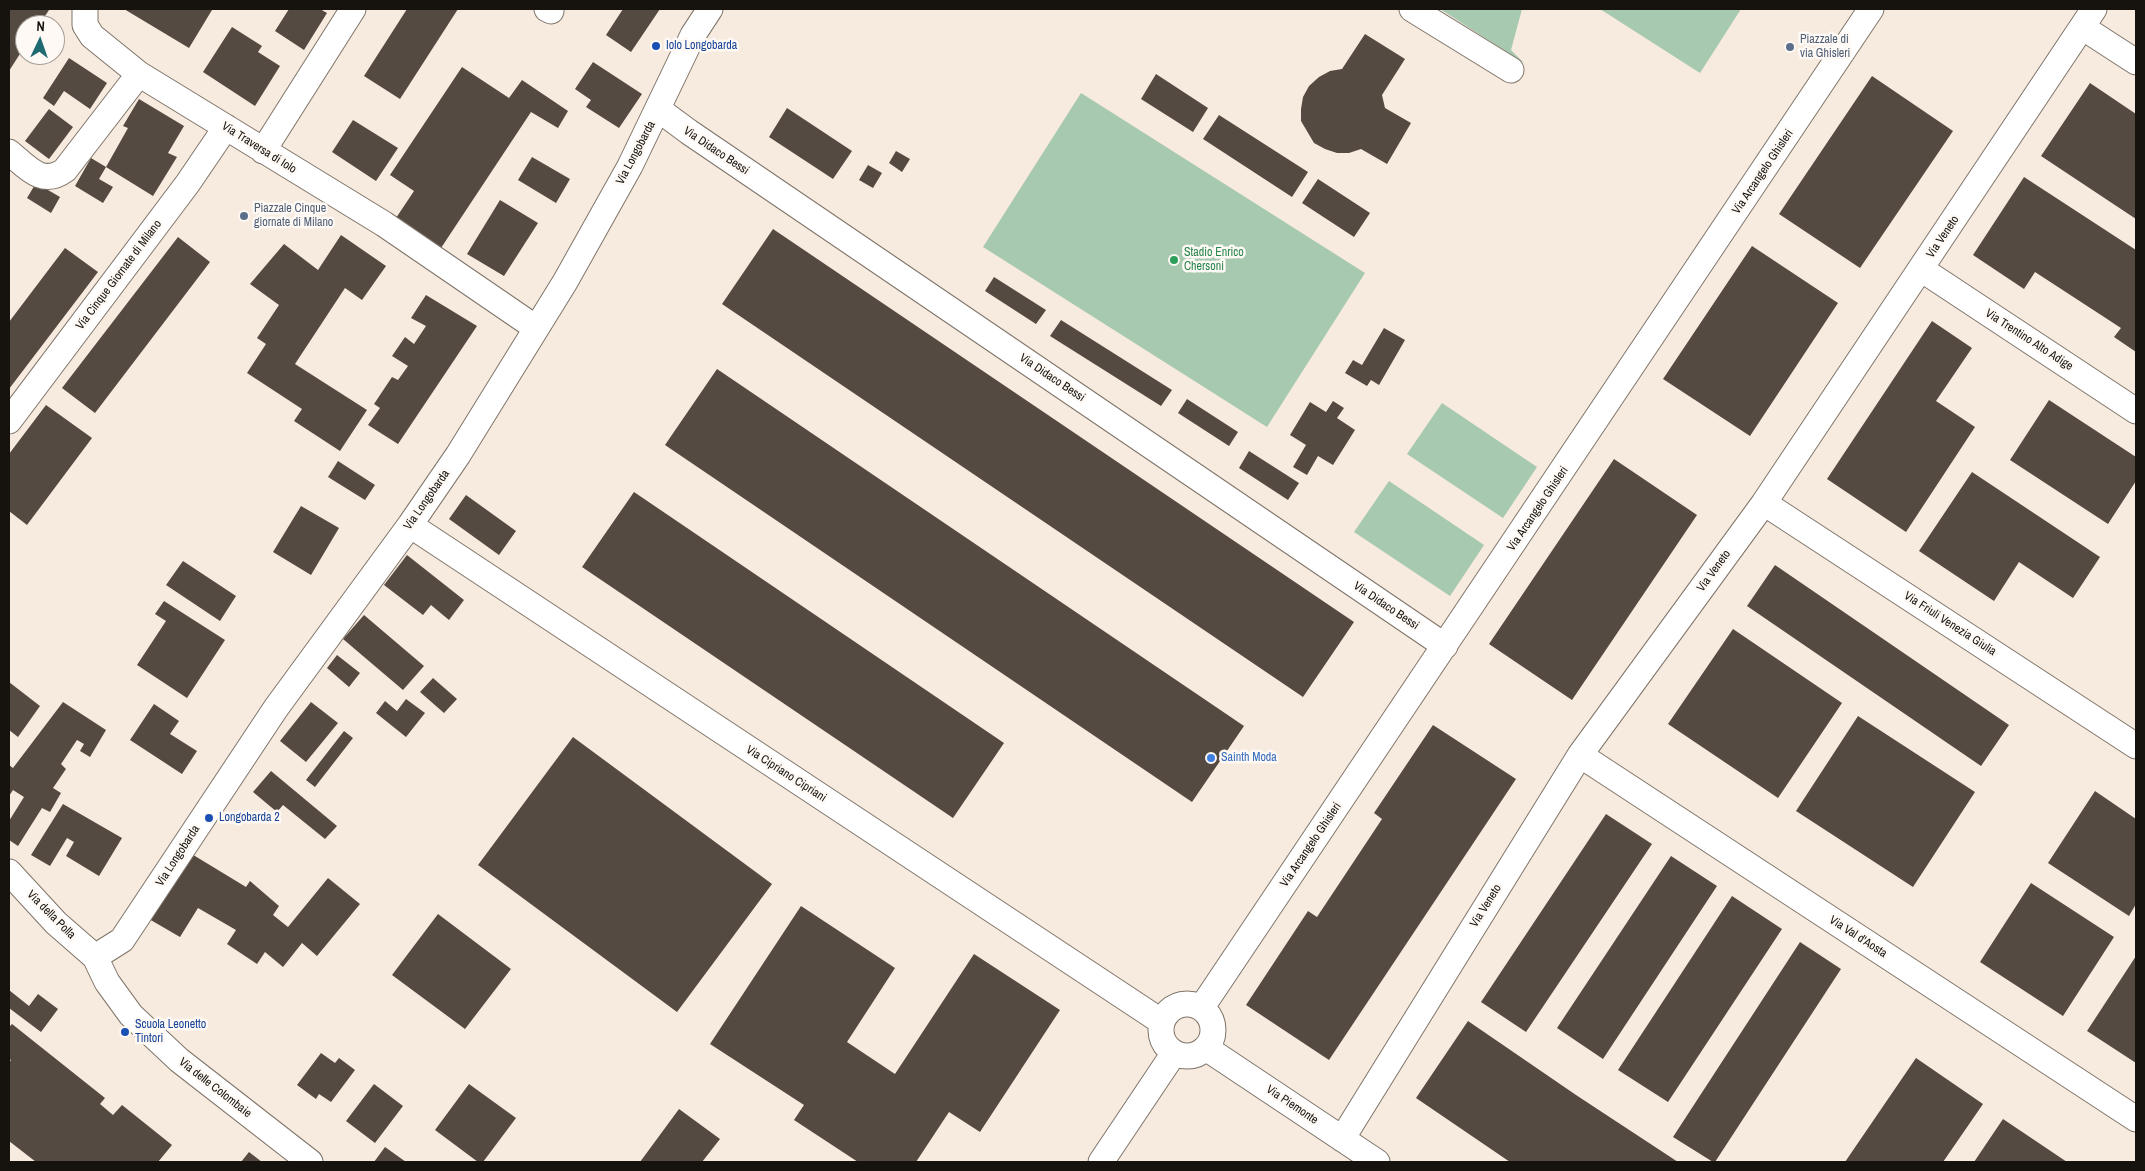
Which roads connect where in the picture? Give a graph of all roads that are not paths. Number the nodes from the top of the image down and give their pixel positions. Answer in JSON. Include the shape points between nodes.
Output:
{"nodes":[{"id":1,"x":85,"y":9,"type":"edge"},
{"id":2,"x":354,"y":9,"type":"edge"},
{"id":3,"x":710,"y":9,"type":"edge"},
{"id":4,"x":1412,"y":9,"type":"edge"},
{"id":5,"x":1871,"y":9,"type":"edge"},
{"id":6,"x":2088,"y":18,"type":"edge"},
{"id":7,"x":2136,"y":62,"type":"edge"},
{"id":8,"x":1511,"y":70,"type":"dead end"},
{"id":9,"x":139,"y":74,"type":"junction"},
{"id":10,"x":658,"y":109,"type":"junction"},
{"id":11,"x":226,"y":127,"type":"junction"},
{"id":12,"x":264,"y":151,"type":"junction"},
{"id":13,"x":9,"y":152,"type":"edge"},
{"id":14,"x":1921,"y":270,"type":"junction"},
{"id":15,"x":536,"y":328,"type":"junction"},
{"id":16,"x":2136,"y":411,"type":"edge"},
{"id":17,"x":9,"y":421,"type":"edge"},
{"id":18,"x":1764,"y":502,"type":"junction"},
{"id":19,"x":410,"y":525,"type":"junction"},
{"id":20,"x":1445,"y":646,"type":"junction"},
{"id":21,"x":2136,"y":746,"type":"edge"},
{"id":22,"x":1580,"y":755,"type":"junction"},
{"id":23,"x":9,"y":872,"type":"edge"},
{"id":24,"x":95,"y":957,"type":"junction"},
{"id":25,"x":1202,"y":1007,"type":"junction"},
{"id":26,"x":1162,"y":1022,"type":"junction"},
{"id":27,"x":1206,"y":1048,"type":"junction"},
{"id":28,"x":1174,"y":1053,"type":"junction"},
{"id":29,"x":2136,"y":1119,"type":"edge"},
{"id":30,"x":1342,"y":1139,"type":"junction"},
{"id":31,"x":310,"y":1162,"type":"edge"},
{"id":32,"x":1100,"y":1162,"type":"edge"},
{"id":33,"x":1377,"y":1162,"type":"edge"}],
"edges":[{"from":1,"to":9,"type":"street","name":"Via Traversa di Iolo","via":[[84,25],[92,36]]},
{"from":2,"to":12,"type":"street"},
{"from":3,"to":10,"type":"street","name":"Via Longobarda","via":[[677,67]]},
{"from":4,"to":8,"type":"street"},
{"from":5,"to":20,"type":"street","name":"Via Arcangelo Ghisleri"},
{"from":6,"to":7,"type":"street"},
{"from":6,"to":14,"type":"street","name":"Via Veneto"},
{"from":9,"to":11,"type":"street","name":"Via Traversa di Iolo"},
{"from":9,"to":13,"type":"street","via":[[57,176],[41,177]]},
{"from":10,"to":15,"type":"street","name":"Via Longobarda","via":[[565,282]]},
{"from":10,"to":20,"type":"street","name":"Via Didaco Bessi"},
{"from":11,"to":12,"type":"street","name":"Via Traversa di Iolo"},
{"from":11,"to":17,"type":"street","name":"Via Cinque Giornate di Milano","via":[[188,183]]},
{"from":12,"to":15,"type":"street","name":"Via Traversa di Iolo","via":[[384,224]]},
{"from":14,"to":16,"type":"street","name":"Via Trentino Alto Adige"},
{"from":14,"to":18,"type":"street","name":"Via Veneto"},
{"from":15,"to":19,"type":"street","name":"Via Longobarda","via":[[458,455]]},
{"from":18,"to":21,"type":"street","name":"Via Friuli Venezia Giulia"},
{"from":18,"to":22,"type":"street","name":"Via Veneto"},
{"from":19,"to":24,"type":"street","name":"Via Longobarda","via":[[276,708],[122,940]]},
{"from":19,"to":26,"type":"street","name":"Via Cipriano Cipriani"},
{"from":20,"to":25,"type":"street","name":"Via Arcangelo Ghisleri"},
{"from":22,"to":29,"type":"street","name":"Via Val d'Aosta"},
{"from":22,"to":30,"type":"street","name":"Via Veneto"},
{"from":23,"to":24,"type":"street","name":"Via della Polla","via":[[56,923]]},
{"from":24,"to":31,"type":"street","name":"Via delle Colombaie","via":[[107,982],[145,1028],[179,1060]]},
{"from":25,"to":26,"type":"street","via":[[1178,1005],[1165,1015]]},
{"from":25,"to":27,"type":"street","via":[[1214,1027],[1211,1042]]},
{"from":26,"to":28,"type":"street","via":[[1162,1040]]},
{"from":27,"to":28,"type":"street","via":[[1191,1056]]},
{"from":27,"to":30,"type":"street","name":"Via Piemonte"},
{"from":28,"to":32,"type":"street"},
{"from":30,"to":33,"type":"street","name":"Via Piemonte"}]}
